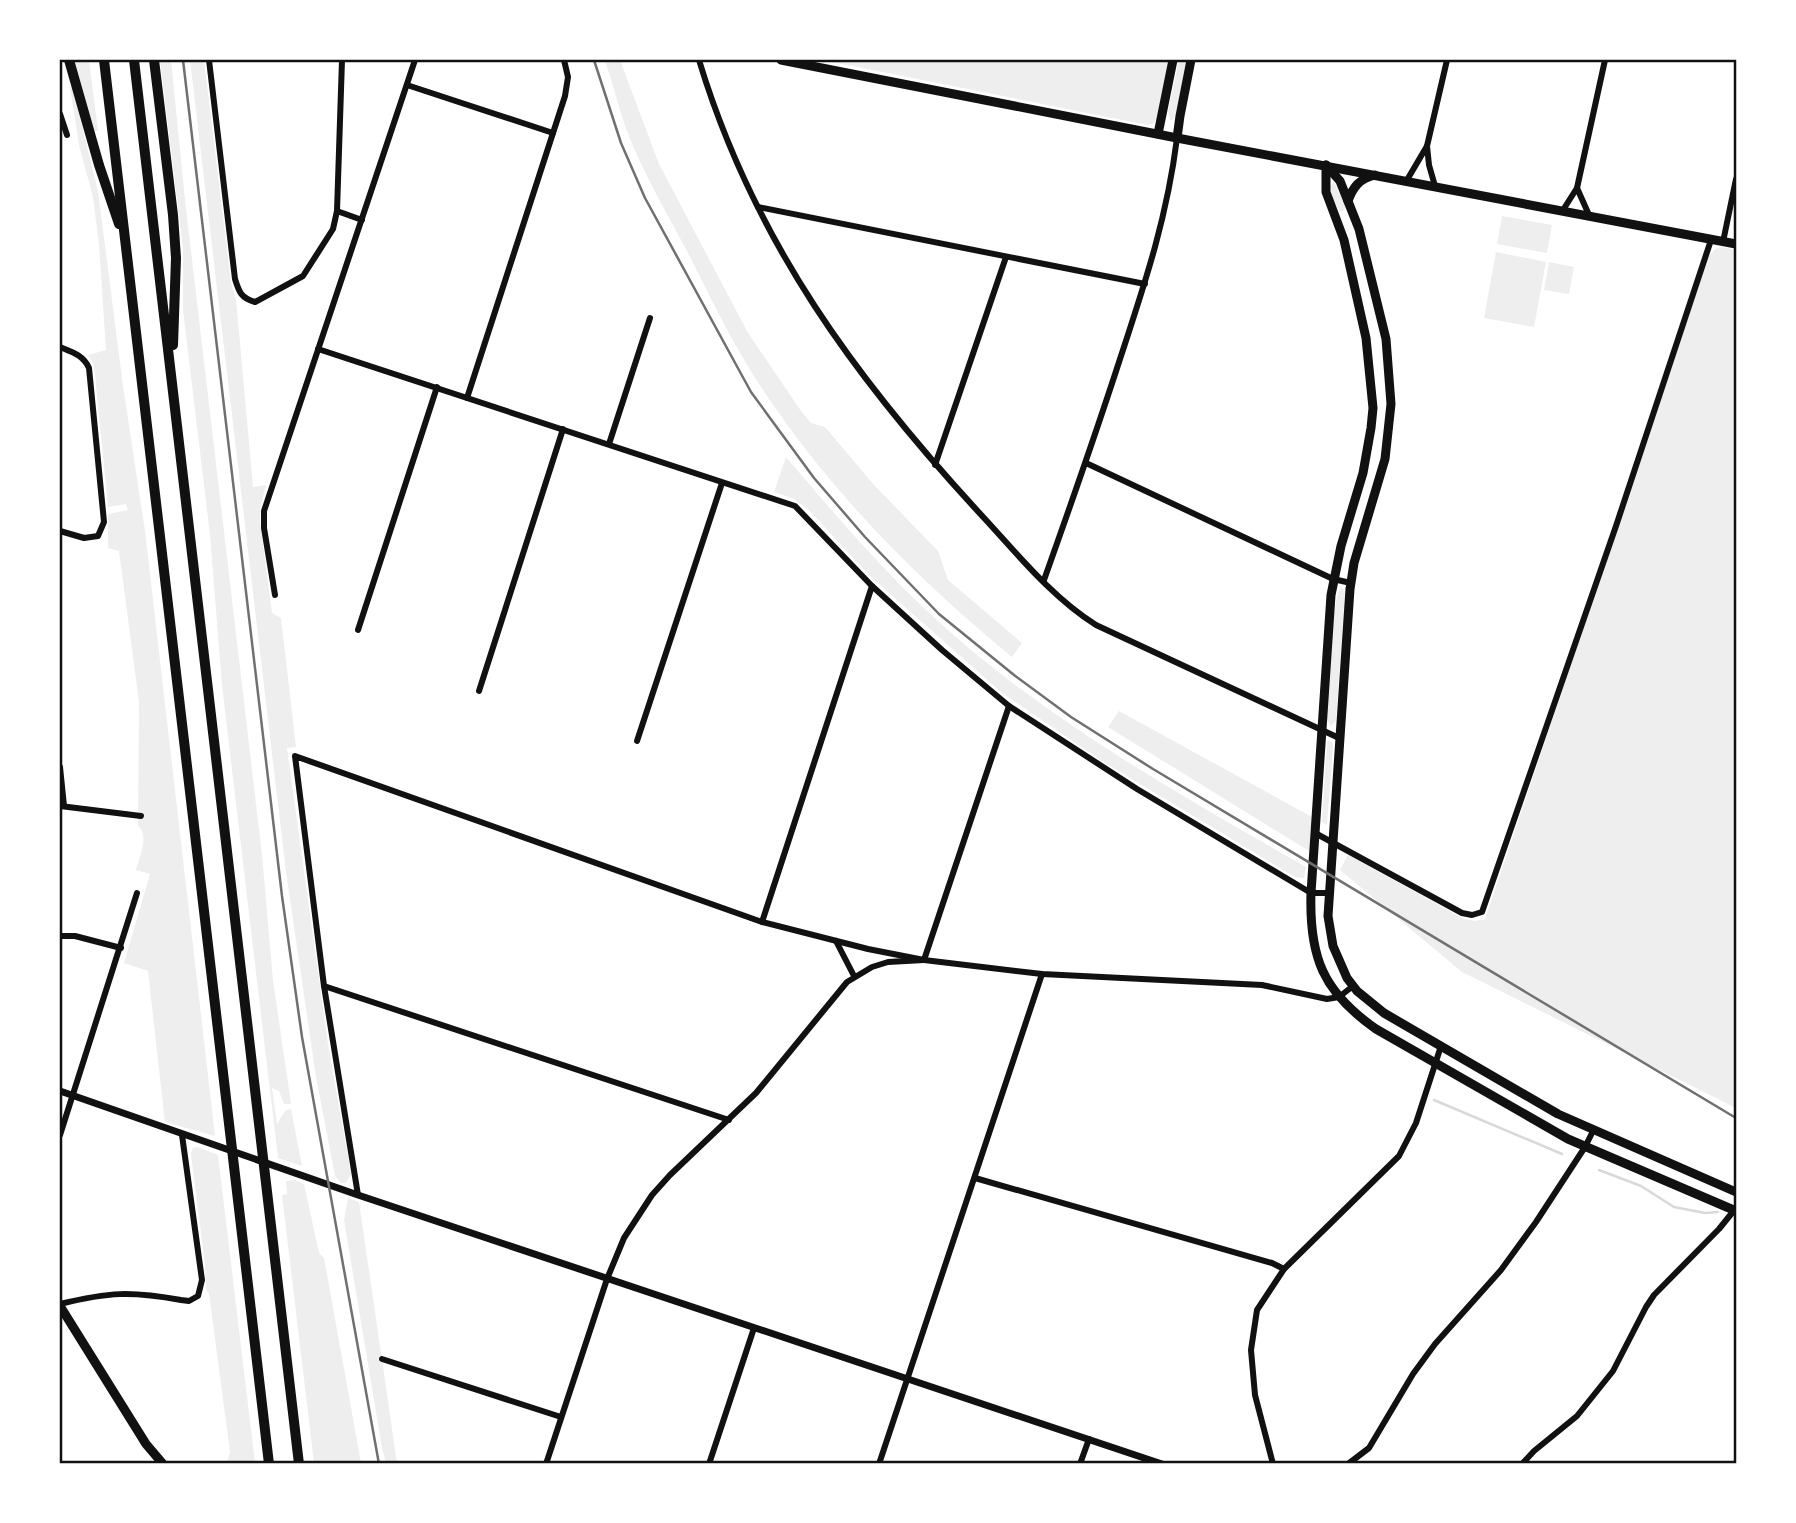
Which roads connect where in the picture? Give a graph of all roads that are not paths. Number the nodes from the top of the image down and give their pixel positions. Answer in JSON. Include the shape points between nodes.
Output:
{"nodes":[{"id":1,"x":69,"y":60,"type":"edge"},
{"id":2,"x":104,"y":60,"type":"edge"},
{"id":3,"x":134,"y":60,"type":"edge"},
{"id":4,"x":153,"y":60,"type":"edge"},
{"id":5,"x":209,"y":60,"type":"edge"},
{"id":6,"x":342,"y":60,"type":"edge"},
{"id":7,"x":415,"y":60,"type":"edge"},
{"id":8,"x":564,"y":60,"type":"edge"},
{"id":9,"x":699,"y":60,"type":"edge"},
{"id":10,"x":781,"y":60,"type":"edge"},
{"id":11,"x":1173,"y":60,"type":"edge"},
{"id":12,"x":1191,"y":60,"type":"edge"},
{"id":13,"x":1447,"y":60,"type":"edge"},
{"id":14,"x":1605,"y":60,"type":"edge"},
{"id":15,"x":407,"y":85,"type":"junction"},
{"id":16,"x":60,"y":114,"type":"edge"},
{"id":17,"x":552,"y":133,"type":"junction"},
{"id":18,"x":1158,"y":134,"type":"junction"},
{"id":19,"x":67,"y":135,"type":"dead end"},
{"id":20,"x":1177,"y":138,"type":"junction"},
{"id":21,"x":1427,"y":146,"type":"junction"},
{"id":22,"x":1326,"y":165,"type":"junction"},
{"id":23,"x":1376,"y":174,"type":"junction"},
{"id":24,"x":1737,"y":178,"type":"edge"},
{"id":25,"x":1406,"y":180,"type":"junction"},
{"id":26,"x":1435,"y":186,"type":"junction"},
{"id":27,"x":1577,"y":188,"type":"junction"},
{"id":28,"x":1348,"y":201,"type":"junction"},
{"id":29,"x":758,"y":207,"type":"junction"},
{"id":30,"x":1563,"y":210,"type":"junction"},
{"id":31,"x":337,"y":211,"type":"junction"},
{"id":32,"x":1589,"y":215,"type":"junction"},
{"id":33,"x":362,"y":220,"type":"junction"},
{"id":34,"x":1711,"y":240,"type":"junction"},
{"id":35,"x":1723,"y":242,"type":"junction"},
{"id":36,"x":1737,"y":244,"type":"edge"},
{"id":37,"x":126,"y":245,"type":"junction"},
{"id":38,"x":1006,"y":257,"type":"junction"},
{"id":39,"x":1370,"y":274,"type":"junction"},
{"id":40,"x":1352,"y":277,"type":"junction"},
{"id":41,"x":1145,"y":284,"type":"junction"},
{"id":42,"x":650,"y":318,"type":"dead end"},
{"id":43,"x":60,"y":347,"type":"edge"},
{"id":44,"x":318,"y":349,"type":"junction"},
{"id":45,"x":1389,"y":365,"type":"junction"},
{"id":46,"x":1370,"y":367,"type":"junction"},
{"id":47,"x":172,"y":379,"type":"junction"},
{"id":48,"x":437,"y":387,"type":"junction"},
{"id":49,"x":467,"y":398,"type":"junction"},
{"id":50,"x":563,"y":429,"type":"junction"},
{"id":51,"x":609,"y":444,"type":"junction"},
{"id":52,"x":1086,"y":463,"type":"junction"},
{"id":53,"x":935,"y":465,"type":"junction"},
{"id":54,"x":722,"y":483,"type":"junction"},
{"id":55,"x":60,"y":531,"type":"edge"},
{"id":56,"x":1333,"y":579,"type":"junction"},
{"id":57,"x":1044,"y":580,"type":"junction"},
{"id":58,"x":1351,"y":583,"type":"junction"},
{"id":59,"x":872,"y":586,"type":"junction"},
{"id":60,"x":275,"y":595,"type":"dead end"},
{"id":61,"x":358,"y":630,"type":"dead end"},
{"id":62,"x":479,"y":691,"type":"dead end"},
{"id":63,"x":1009,"y":706,"type":"junction"},
{"id":64,"x":1321,"y":730,"type":"junction"},
{"id":65,"x":1339,"y":738,"type":"junction"},
{"id":66,"x":637,"y":741,"type":"dead end"},
{"id":67,"x":60,"y":767,"type":"edge"},
{"id":68,"x":62,"y":806,"type":"edge"},
{"id":69,"x":141,"y":816,"type":"dead end"},
{"id":70,"x":1315,"y":833,"type":"junction"},
{"id":71,"x":1332,"y":841,"type":"junction"},
{"id":72,"x":137,"y":893,"type":"dead end"},
{"id":73,"x":1311,"y":893,"type":"junction"},
{"id":74,"x":1329,"y":894,"type":"junction"},
{"id":75,"x":762,"y":922,"type":"junction"},
{"id":76,"x":60,"y":936,"type":"edge"},
{"id":77,"x":836,"y":941,"type":"junction"},
{"id":78,"x":121,"y":948,"type":"junction"},
{"id":79,"x":924,"y":960,"type":"junction"},
{"id":80,"x":1042,"y":974,"type":"junction"},
{"id":81,"x":854,"y":976,"type":"junction"},
{"id":82,"x":324,"y":986,"type":"junction"},
{"id":83,"x":1353,"y":986,"type":"junction"},
{"id":84,"x":1339,"y":997,"type":"junction"},
{"id":85,"x":1441,"y":1046,"type":"junction"},
{"id":86,"x":1436,"y":1064,"type":"junction"},
{"id":87,"x":60,"y":1091,"type":"edge"},
{"id":88,"x":73,"y":1096,"type":"junction"},
{"id":89,"x":729,"y":1120,"type":"junction"},
{"id":90,"x":1593,"y":1131,"type":"junction"},
{"id":91,"x":60,"y":1135,"type":"edge"},
{"id":92,"x":182,"y":1135,"type":"junction"},
{"id":93,"x":1585,"y":1147,"type":"junction"},
{"id":94,"x":975,"y":1178,"type":"junction"},
{"id":95,"x":1737,"y":1192,"type":"edge"},
{"id":96,"x":358,"y":1195,"type":"junction"},
{"id":97,"x":1736,"y":1210,"type":"edge"},
{"id":98,"x":1284,"y":1269,"type":"junction"},
{"id":99,"x":607,"y":1279,"type":"junction"},
{"id":100,"x":60,"y":1305,"type":"edge"},
{"id":101,"x":754,"y":1328,"type":"junction"},
{"id":102,"x":382,"y":1359,"type":"dead end"},
{"id":103,"x":907,"y":1379,"type":"junction"},
{"id":104,"x":561,"y":1417,"type":"junction"},
{"id":105,"x":1089,"y":1439,"type":"junction"},
{"id":106,"x":163,"y":1464,"type":"edge"},
{"id":107,"x":269,"y":1464,"type":"edge"},
{"id":108,"x":299,"y":1464,"type":"edge"},
{"id":109,"x":546,"y":1464,"type":"edge"},
{"id":110,"x":709,"y":1464,"type":"edge"},
{"id":111,"x":879,"y":1464,"type":"edge"},
{"id":112,"x":1080,"y":1464,"type":"edge"},
{"id":113,"x":1162,"y":1464,"type":"edge"},
{"id":114,"x":1273,"y":1464,"type":"edge"},
{"id":115,"x":1348,"y":1464,"type":"edge"},
{"id":116,"x":1522,"y":1464,"type":"edge"}],
"edges":[{"from":1,"to":37,"type":"highway"},
{"from":2,"to":37,"type":"highway"},
{"from":3,"to":47,"type":"highway"},
{"from":4,"to":47,"type":"highway","via":[[176,257]]},
{"from":5,"to":31,"type":"street","via":[[239,293],[255,302],[303,276],[333,229]]},
{"from":6,"to":31,"type":"street"},
{"from":7,"to":15,"type":"street"},
{"from":8,"to":17,"type":"street","via":[[567,87]]},
{"from":9,"to":29,"type":"street"},
{"from":10,"to":18,"type":"main road"},
{"from":11,"to":18,"type":"main road"},
{"from":12,"to":20,"type":"main road"},
{"from":13,"to":21,"type":"street"},
{"from":14,"to":27,"type":"street"},
{"from":15,"to":17,"type":"street"},
{"from":15,"to":33,"type":"street"},
{"from":16,"to":19,"type":"street"},
{"from":17,"to":49,"type":"street"},
{"from":18,"to":20,"type":"main road"},
{"from":20,"to":22,"type":"main road"},
{"from":20,"to":41,"type":"street","via":[[1161,231]]},
{"from":21,"to":25,"type":"street"},
{"from":21,"to":26,"type":"street"},
{"from":22,"to":23,"type":"main road"},
{"from":22,"to":28,"type":"main road","via":[[1340,181]]},
{"from":22,"to":40,"type":"main road","via":[[1326,192]]},
{"from":23,"to":25,"type":"main road"},
{"from":23,"to":28,"type":"main road","via":[[1358,182]]},
{"from":24,"to":35,"type":"street"},
{"from":25,"to":26,"type":"main road"},
{"from":26,"to":30,"type":"main road"},
{"from":27,"to":30,"type":"street"},
{"from":27,"to":32,"type":"street"},
{"from":28,"to":39,"type":"main road"},
{"from":29,"to":38,"type":"street"},
{"from":29,"to":53,"type":"street","via":[[815,310]]},
{"from":30,"to":32,"type":"main road"},
{"from":31,"to":33,"type":"street"},
{"from":32,"to":34,"type":"main road"},
{"from":33,"to":44,"type":"street"},
{"from":34,"to":35,"type":"main road"},
{"from":34,"to":71,"type":"street","via":[[1482,912],[1462,913]]},
{"from":35,"to":36,"type":"main road"},
{"from":37,"to":107,"type":"highway"},
{"from":38,"to":41,"type":"street"},
{"from":38,"to":53,"type":"street"},
{"from":39,"to":40,"type":"main road"},
{"from":39,"to":45,"type":"main road"},
{"from":40,"to":46,"type":"main road"},
{"from":41,"to":52,"type":"street"},
{"from":42,"to":51,"type":"street"},
{"from":43,"to":55,"type":"street","via":[[79,355],[89,368],[104,522],[98,536],[84,538]]},
{"from":44,"to":48,"type":"street"},
{"from":44,"to":60,"type":"street","via":[[264,511]]},
{"from":45,"to":46,"type":"main road"},
{"from":45,"to":58,"type":"main road","via":[[1391,404],[1385,460]]},
{"from":46,"to":56,"type":"main road","via":[[1373,408],[1369,446]]},
{"from":47,"to":108,"type":"highway"},
{"from":48,"to":49,"type":"street"},
{"from":48,"to":61,"type":"street"},
{"from":49,"to":50,"type":"street"},
{"from":50,"to":51,"type":"street"},
{"from":50,"to":62,"type":"street"},
{"from":51,"to":54,"type":"street"},
{"from":52,"to":56,"type":"street"},
{"from":52,"to":57,"type":"street"},
{"from":53,"to":57,"type":"street"},
{"from":54,"to":59,"type":"street","via":[[795,506]]},
{"from":54,"to":66,"type":"street"},
{"from":56,"to":58,"type":"street"},
{"from":56,"to":64,"type":"main road"},
{"from":57,"to":64,"type":"street","via":[[1096,625]]},
{"from":58,"to":65,"type":"main road"},
{"from":59,"to":63,"type":"street"},
{"from":59,"to":75,"type":"street"},
{"from":63,"to":73,"type":"street","via":[[1136,789]]},
{"from":63,"to":79,"type":"street"},
{"from":64,"to":65,"type":"street"},
{"from":64,"to":70,"type":"main road"},
{"from":65,"to":71,"type":"main road"},
{"from":67,"to":68,"type":"street"},
{"from":68,"to":69,"type":"street"},
{"from":70,"to":71,"type":"street"},
{"from":70,"to":73,"type":"main road"},
{"from":71,"to":74,"type":"main road"},
{"from":72,"to":78,"type":"street"},
{"from":73,"to":74,"type":"street"},
{"from":73,"to":84,"type":"main road","via":[[1316,954]]},
{"from":74,"to":83,"type":"main road","via":[[1333,946]]},
{"from":75,"to":77,"type":"street"},
{"from":75,"to":82,"type":"street","via":[[295,756]]},
{"from":76,"to":78,"type":"street"},
{"from":77,"to":79,"type":"street"},
{"from":77,"to":81,"type":"street"},
{"from":78,"to":88,"type":"street"},
{"from":79,"to":80,"type":"street"},
{"from":79,"to":81,"type":"street","via":[[888,962]]},
{"from":80,"to":84,"type":"street","via":[[1262,985],[1316,998]]},
{"from":80,"to":94,"type":"street"},
{"from":81,"to":89,"type":"street","via":[[778,1069]]},
{"from":82,"to":89,"type":"street"},
{"from":82,"to":96,"type":"street"},
{"from":83,"to":84,"type":"street"},
{"from":83,"to":85,"type":"main road","via":[[1384,1013]]},
{"from":84,"to":86,"type":"main road","via":[[1376,1029]]},
{"from":85,"to":86,"type":"street"},
{"from":85,"to":90,"type":"main road"},
{"from":86,"to":93,"type":"main road"},
{"from":86,"to":98,"type":"street","via":[[1399,1156]]},
{"from":87,"to":88,"type":"street"},
{"from":88,"to":91,"type":"street"},
{"from":88,"to":92,"type":"street"},
{"from":89,"to":99,"type":"street","via":[[652,1195],[624,1238]]},
{"from":90,"to":93,"type":"street"},
{"from":90,"to":95,"type":"main road"},
{"from":92,"to":96,"type":"street"},
{"from":92,"to":100,"type":"street","via":[[201,1273],[198,1296],[189,1301],[113,1293]]},
{"from":93,"to":97,"type":"main road"},
{"from":93,"to":115,"type":"street","via":[[1501,1270],[1413,1374],[1369,1448]]},
{"from":94,"to":98,"type":"street"},
{"from":94,"to":103,"type":"street"},
{"from":96,"to":99,"type":"street"},
{"from":97,"to":116,"type":"street","via":[[1654,1295],[1614,1371],[1577,1416]]},
{"from":98,"to":114,"type":"street","via":[[1257,1310],[1251,1350],[1255,1395]]},
{"from":99,"to":101,"type":"street"},
{"from":99,"to":104,"type":"street"},
{"from":100,"to":106,"type":"main road"},
{"from":101,"to":103,"type":"street"},
{"from":101,"to":110,"type":"street"},
{"from":102,"to":104,"type":"street"},
{"from":103,"to":105,"type":"street"},
{"from":103,"to":111,"type":"street"},
{"from":104,"to":109,"type":"street"},
{"from":105,"to":112,"type":"street"},
{"from":105,"to":113,"type":"street"}]}
